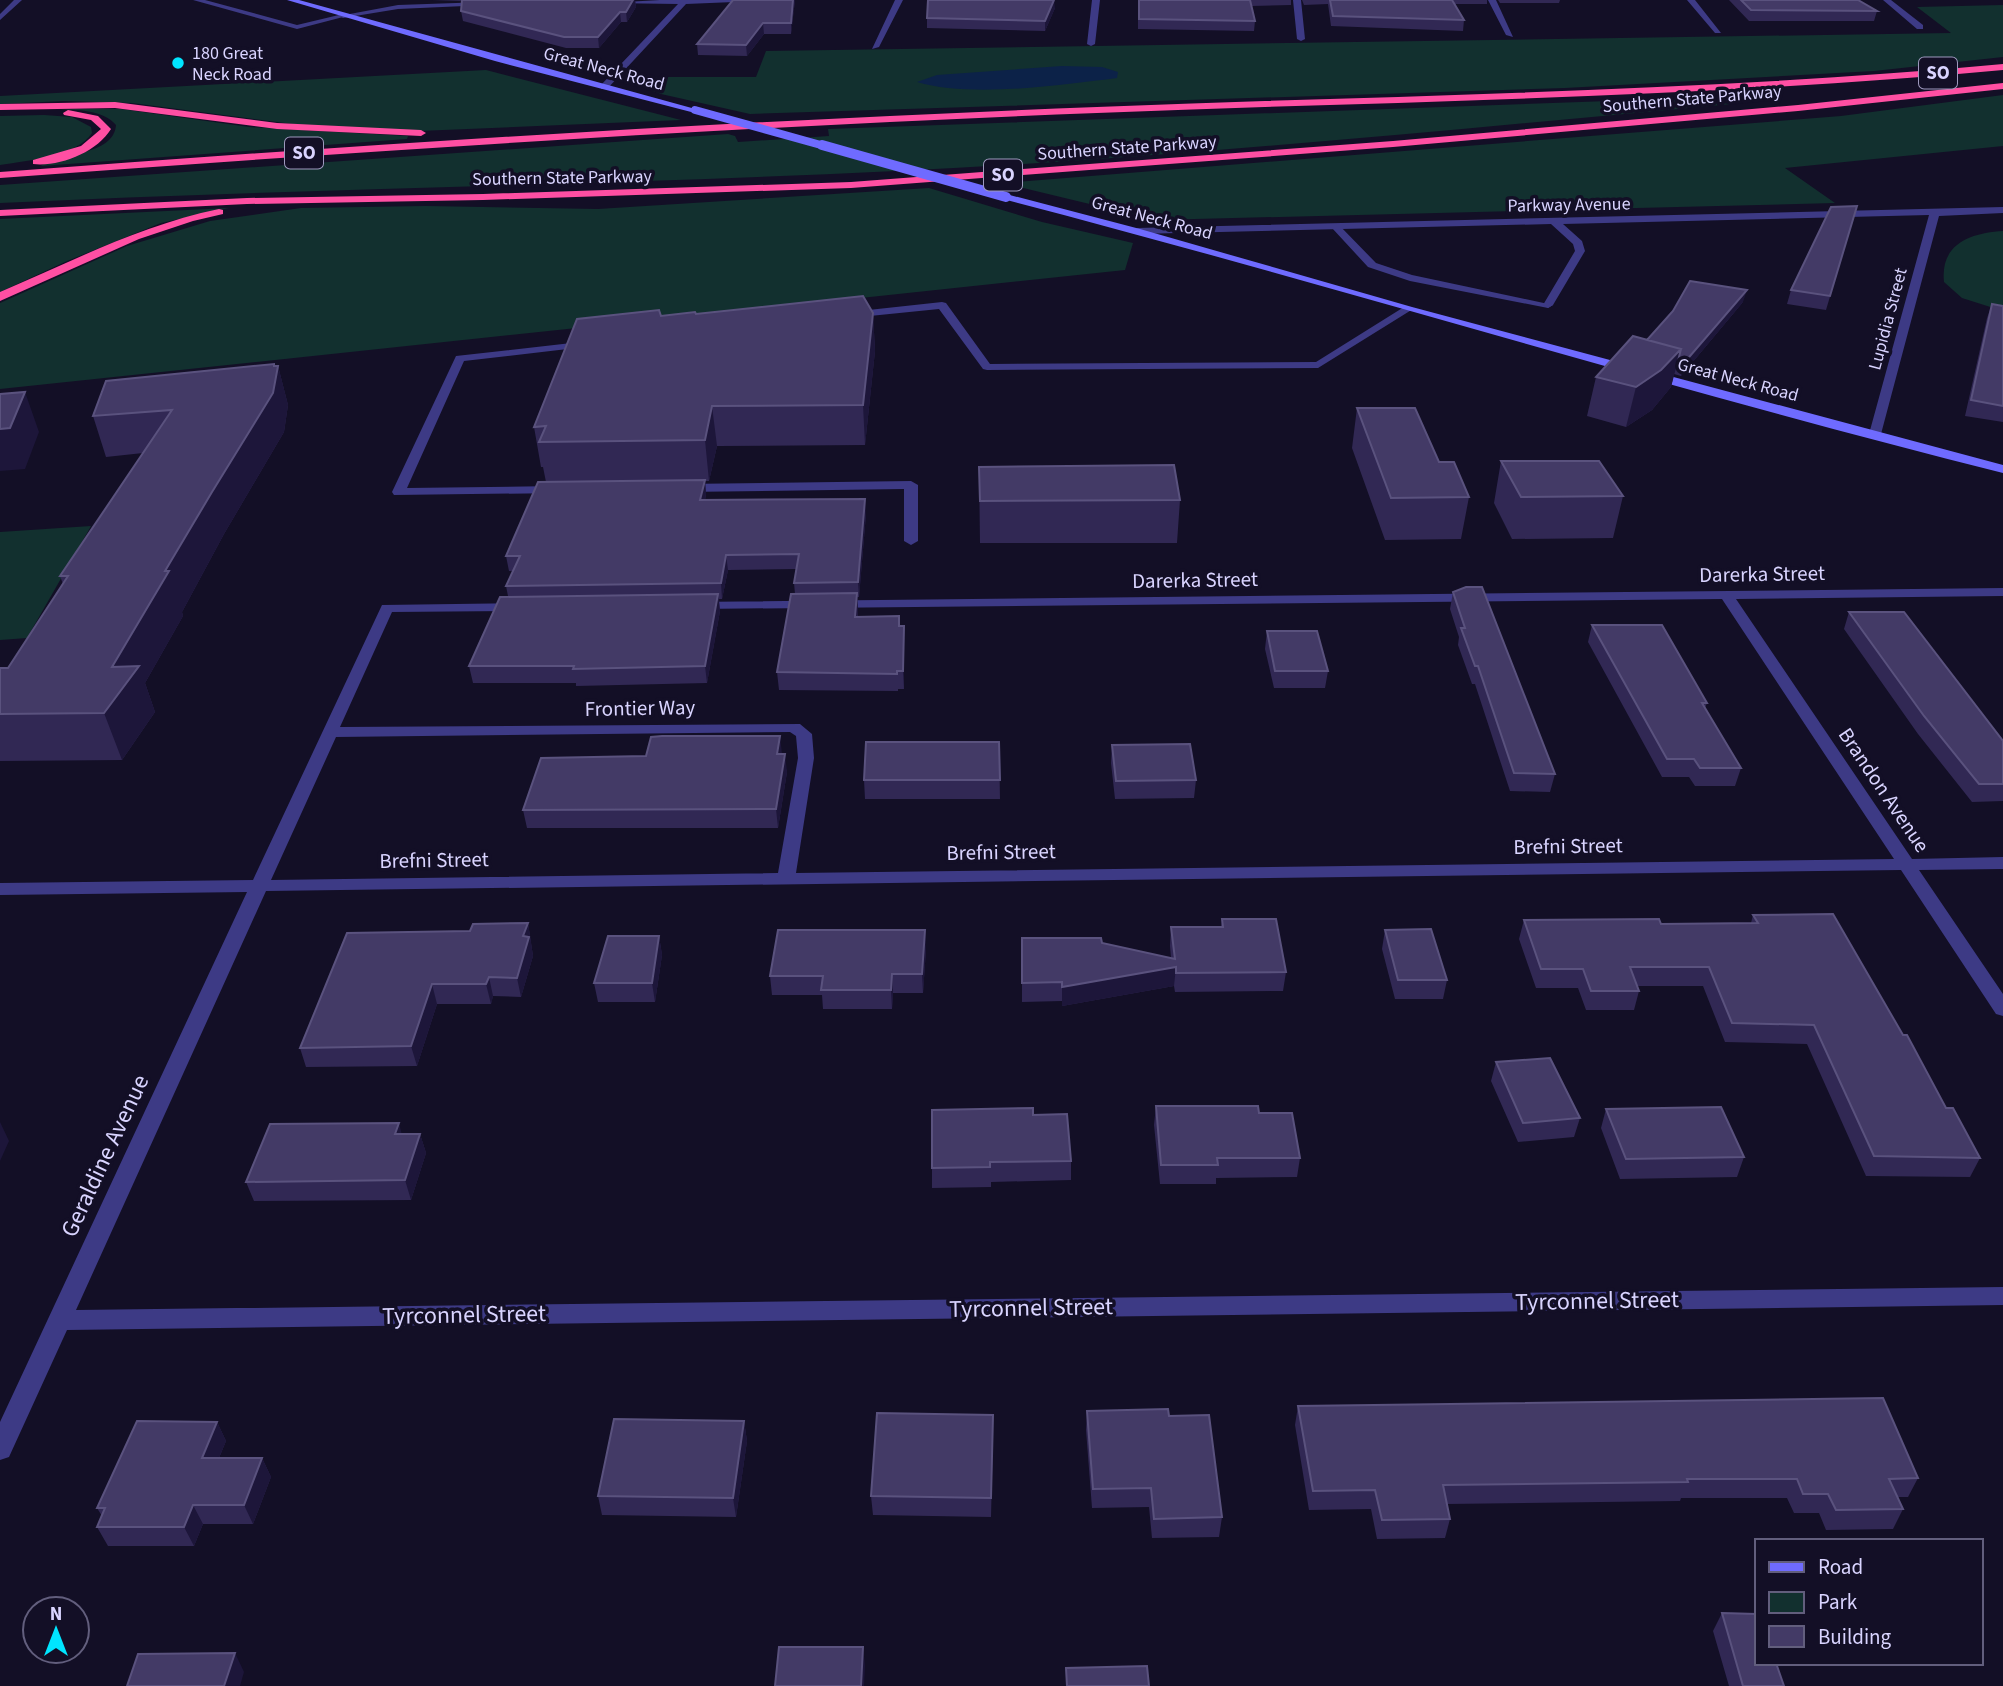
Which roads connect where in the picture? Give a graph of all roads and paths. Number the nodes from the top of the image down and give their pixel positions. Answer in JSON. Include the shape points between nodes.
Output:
{"nodes":[{"id":1,"x":18,"y":0,"type":"edge"},
{"id":2,"x":197,"y":0,"type":"edge"},
{"id":3,"x":291,"y":0,"type":"edge"},
{"id":4,"x":776,"y":0,"type":"edge"},
{"id":5,"x":899,"y":0,"type":"edge"},
{"id":6,"x":1096,"y":0,"type":"edge"},
{"id":7,"x":1297,"y":0,"type":"edge"},
{"id":8,"x":1492,"y":0,"type":"edge"},
{"id":9,"x":1691,"y":0,"type":"edge"},
{"id":10,"x":1887,"y":0,"type":"edge"},
{"id":11,"x":685,"y":1,"type":"edge"},
{"id":12,"x":602,"y":3,"type":"edge"},
{"id":13,"x":492,"y":4,"type":"edge"},
{"id":14,"x":343,"y":16,"type":"junction"},
{"id":15,"x":0,"y":18,"type":"edge"},
{"id":16,"x":1920,"y":27,"type":"dead end"},
{"id":17,"x":1718,"y":31,"type":"dead end"},
{"id":18,"x":1510,"y":36,"type":"dead end"},
{"id":19,"x":1301,"y":39,"type":"dead end"},
{"id":20,"x":1091,"y":44,"type":"dead end"},
{"id":21,"x":874,"y":47,"type":"dead end"},
{"id":22,"x":2003,"y":67,"type":"edge"},
{"id":23,"x":2003,"y":86,"type":"edge"},
{"id":24,"x":604,"y":87,"type":"junction"},
{"id":25,"x":0,"y":107,"type":"edge"},
{"id":26,"x":0,"y":113,"type":"edge"},
{"id":27,"x":608,"y":133,"type":"junction"},
{"id":28,"x":0,"y":167,"type":"edge"},
{"id":29,"x":0,"y":175,"type":"edge"},
{"id":30,"x":305,"y":200,"type":"junction"},
{"id":31,"x":2003,"y":210,"type":"edge"},
{"id":32,"x":1935,"y":212,"type":"junction"},
{"id":33,"x":0,"y":213,"type":"edge"},
{"id":34,"x":1555,"y":222,"type":"junction"},
{"id":35,"x":2003,"y":222,"type":"edge"},
{"id":36,"x":1335,"y":226,"type":"junction"},
{"id":37,"x":1137,"y":231,"type":"junction"},
{"id":38,"x":0,"y":297,"type":"edge"},
{"id":39,"x":1408,"y":309,"type":"junction"},
{"id":40,"x":832,"y":317,"type":"edge"},
{"id":41,"x":598,"y":343,"type":"edge"},
{"id":42,"x":1875,"y":435,"type":"junction"},
{"id":43,"x":2003,"y":469,"type":"edge"},
{"id":44,"x":662,"y":488,"type":"edge"},
{"id":45,"x":565,"y":490,"type":"edge"},
{"id":46,"x":911,"y":541,"type":"dead end"},
{"id":47,"x":2003,"y":592,"type":"edge"},
{"id":48,"x":1727,"y":596,"type":"junction"},
{"id":49,"x":680,"y":605,"type":"edge"},
{"id":50,"x":541,"y":606,"type":"edge"},
{"id":51,"x":330,"y":732,"type":"junction"},
{"id":52,"x":2003,"y":863,"type":"edge"},
{"id":53,"x":1908,"y":865,"type":"junction"},
{"id":54,"x":786,"y":877,"type":"junction"},
{"id":55,"x":259,"y":885,"type":"junction"},
{"id":56,"x":0,"y":889,"type":"edge"},
{"id":57,"x":2003,"y":1009,"type":"edge"},
{"id":58,"x":2003,"y":1296,"type":"edge"},
{"id":59,"x":58,"y":1320,"type":"junction"},
{"id":60,"x":0,"y":1449,"type":"edge"}],
"edges":[{"from":1,"to":15,"type":"street"},
{"from":2,"to":14,"type":"street","via":[[297,27]]},
{"from":3,"to":14,"type":"main road","name":"Great Neck Road"},
{"from":4,"to":11,"type":"street"},
{"from":5,"to":21,"type":"street"},
{"from":6,"to":20,"type":"street"},
{"from":7,"to":19,"type":"street"},
{"from":8,"to":18,"type":"street"},
{"from":9,"to":17,"type":"street"},
{"from":10,"to":16,"type":"street"},
{"from":11,"to":12,"type":"street"},
{"from":11,"to":24,"type":"street"},
{"from":13,"to":14,"type":"street","via":[[398,7]]},
{"from":14,"to":24,"type":"main road","name":"Great Neck Road"},
{"from":22,"to":27,"type":"highway","name":"Southern State Parkway","number":"SO","via":[[1681,92],[975,114]]},
{"from":23,"to":30,"type":"highway","name":"Southern State Parkway","number":"SO","via":[[1393,144],[967,178],[681,192]]},
{"from":24,"to":37,"type":"main road","name":"Great Neck Road","bridge":true},
{"from":25,"to":27,"type":"highway","via":[[115,105],[250,123],[359,131]]},
{"from":26,"to":28,"type":"highway","via":[[81,115],[94,118],[106,129],[79,151]]},
{"from":27,"to":29,"type":"highway","name":"Southern State Parkway","number":"SO"},
{"from":30,"to":33,"type":"highway","name":"Southern State Parkway","number":"SO"},
{"from":30,"to":38,"type":"highway","via":[[209,214],[163,226]]},
{"from":31,"to":32,"type":"street","name":"Parkway Avenue"},
{"from":32,"to":34,"type":"street","name":"Parkway Avenue"},
{"from":32,"to":35,"type":"street"},
{"from":32,"to":42,"type":"street","name":"Lupidia Street"},
{"from":34,"to":36,"type":"street","name":"Parkway Avenue"},
{"from":34,"to":36,"type":"street","via":[[1578,243],[1580,251],[1548,305],[1410,278],[1372,265]]},
{"from":36,"to":37,"type":"street","name":"Parkway Avenue"},
{"from":37,"to":39,"type":"main road","name":"Great Neck Road"},
{"from":39,"to":40,"type":"street","via":[[1318,365],[986,367],[942,305]]},
{"from":39,"to":42,"type":"main road","name":"Great Neck Road"},
{"from":41,"to":45,"type":"street","via":[[460,358],[400,492]]},
{"from":42,"to":43,"type":"main road","name":"Great Neck Road"},
{"from":44,"to":46,"type":"street","via":[[911,485]]},
{"from":47,"to":48,"type":"street","name":"Darerka Street"},
{"from":48,"to":49,"type":"street","name":"Darerka Street"},
{"from":48,"to":53,"type":"street","name":"Brandon Avenue"},
{"from":50,"to":51,"type":"street","via":[[387,608]]},
{"from":51,"to":54,"type":"street","name":"Frontier Way","via":[[794,727],[804,734],[806,758]]},
{"from":51,"to":55,"type":"street"},
{"from":52,"to":53,"type":"street","name":"Brefni Street"},
{"from":53,"to":54,"type":"street","name":"Brefni Street"},
{"from":53,"to":57,"type":"street","name":"Brandon Avenue"},
{"from":54,"to":55,"type":"street","name":"Brefni Street"},
{"from":55,"to":56,"type":"street","name":"Brefni Street"},
{"from":55,"to":59,"type":"street","name":"Geraldine Avenue"},
{"from":58,"to":59,"type":"street","name":"Tyrconnel Street"},
{"from":59,"to":60,"type":"street","name":"Geraldine Avenue"}]}
